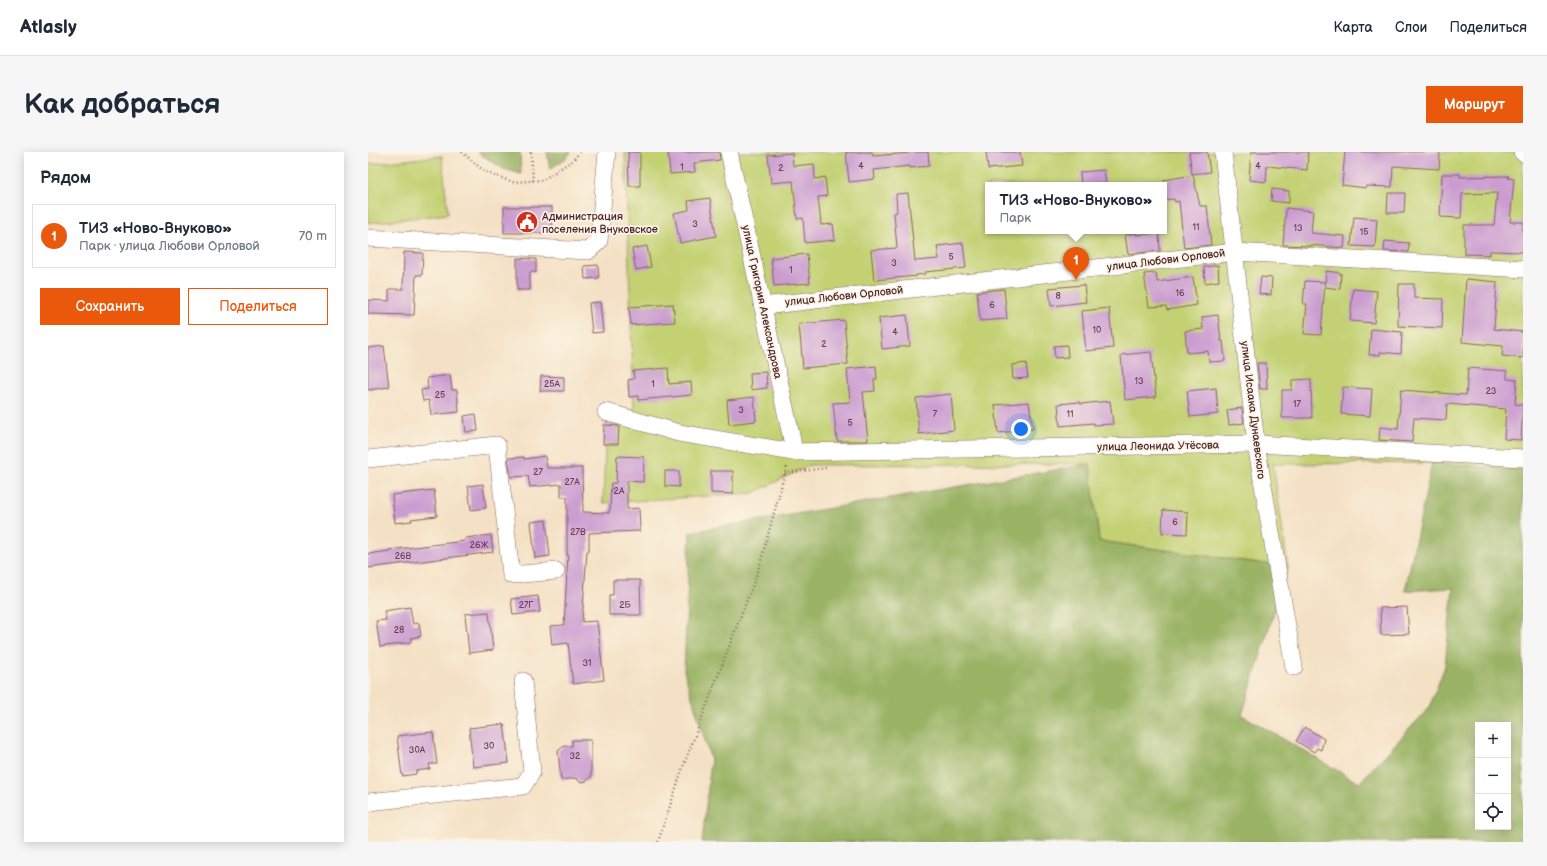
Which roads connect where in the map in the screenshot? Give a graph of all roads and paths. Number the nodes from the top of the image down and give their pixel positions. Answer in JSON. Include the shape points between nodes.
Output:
{"nodes":[{"id":1,"x":462,"y":152,"type":"edge"},
{"id":2,"x":531,"y":152,"type":"edge"},
{"id":3,"x":580,"y":152,"type":"edge"},
{"id":4,"x":607,"y":152,"type":"edge"},
{"id":5,"x":729,"y":152,"type":"edge"},
{"id":6,"x":1223,"y":152,"type":"edge"},
{"id":7,"x":533,"y":181,"type":"junction"},
{"id":8,"x":368,"y":238,"type":"edge"},
{"id":9,"x":1235,"y":252,"type":"junction"},
{"id":10,"x":1523,"y":269,"type":"edge"},
{"id":11,"x":763,"y":306,"type":"junction"},
{"id":12,"x":606,"y":412,"type":"dead end"},
{"id":13,"x":1256,"y":444,"type":"junction"},
{"id":14,"x":793,"y":452,"type":"junction"},
{"id":15,"x":1523,"y":458,"type":"edge"},
{"id":16,"x":368,"y":459,"type":"edge"},
{"id":17,"x":556,"y":571,"type":"dead end"},
{"id":18,"x":1294,"y":667,"type":"dead end"},
{"id":19,"x":523,"y":681,"type":"dead end"},
{"id":20,"x":368,"y":802,"type":"edge"},
{"id":21,"x":658,"y":842,"type":"edge"}],
"edges":[{"from":1,"to":7,"type":"path","via":[[485,172],[513,182]]},
{"from":2,"to":7,"type":"path"},
{"from":3,"to":7,"type":"path","via":[[573,160],[544,180]]},
{"from":4,"to":8,"type":"street","via":[[599,241],[588,251]]},
{"from":5,"to":11,"type":"street","name":"улица Григория Александрова"},
{"from":6,"to":9,"type":"street","name":"улица Исаака Дунаевского"},
{"from":9,"to":10,"type":"street","name":"улица Любови Орловой"},
{"from":9,"to":11,"type":"street","name":"улица Любови Орловой"},
{"from":9,"to":13,"type":"street","name":"улица Исаака Дунаевского"},
{"from":11,"to":14,"type":"street","name":"улица Григория Александрова"},
{"from":12,"to":14,"type":"street","name":"улица Леонида Утёсова","via":[[679,433]]},
{"from":13,"to":14,"type":"street","name":"улица Леонида Утёсова"},
{"from":13,"to":15,"type":"street","name":"улица Леонида Утёсова"},
{"from":13,"to":18,"type":"street","name":"улица Исаака Дунаевского"},
{"from":14,"to":21,"type":"path","via":[[758,571],[686,760]]},
{"from":16,"to":17,"type":"street","via":[[497,445],[511,576]]},
{"from":19,"to":20,"type":"street","via":[[532,772],[523,786]]}]}
